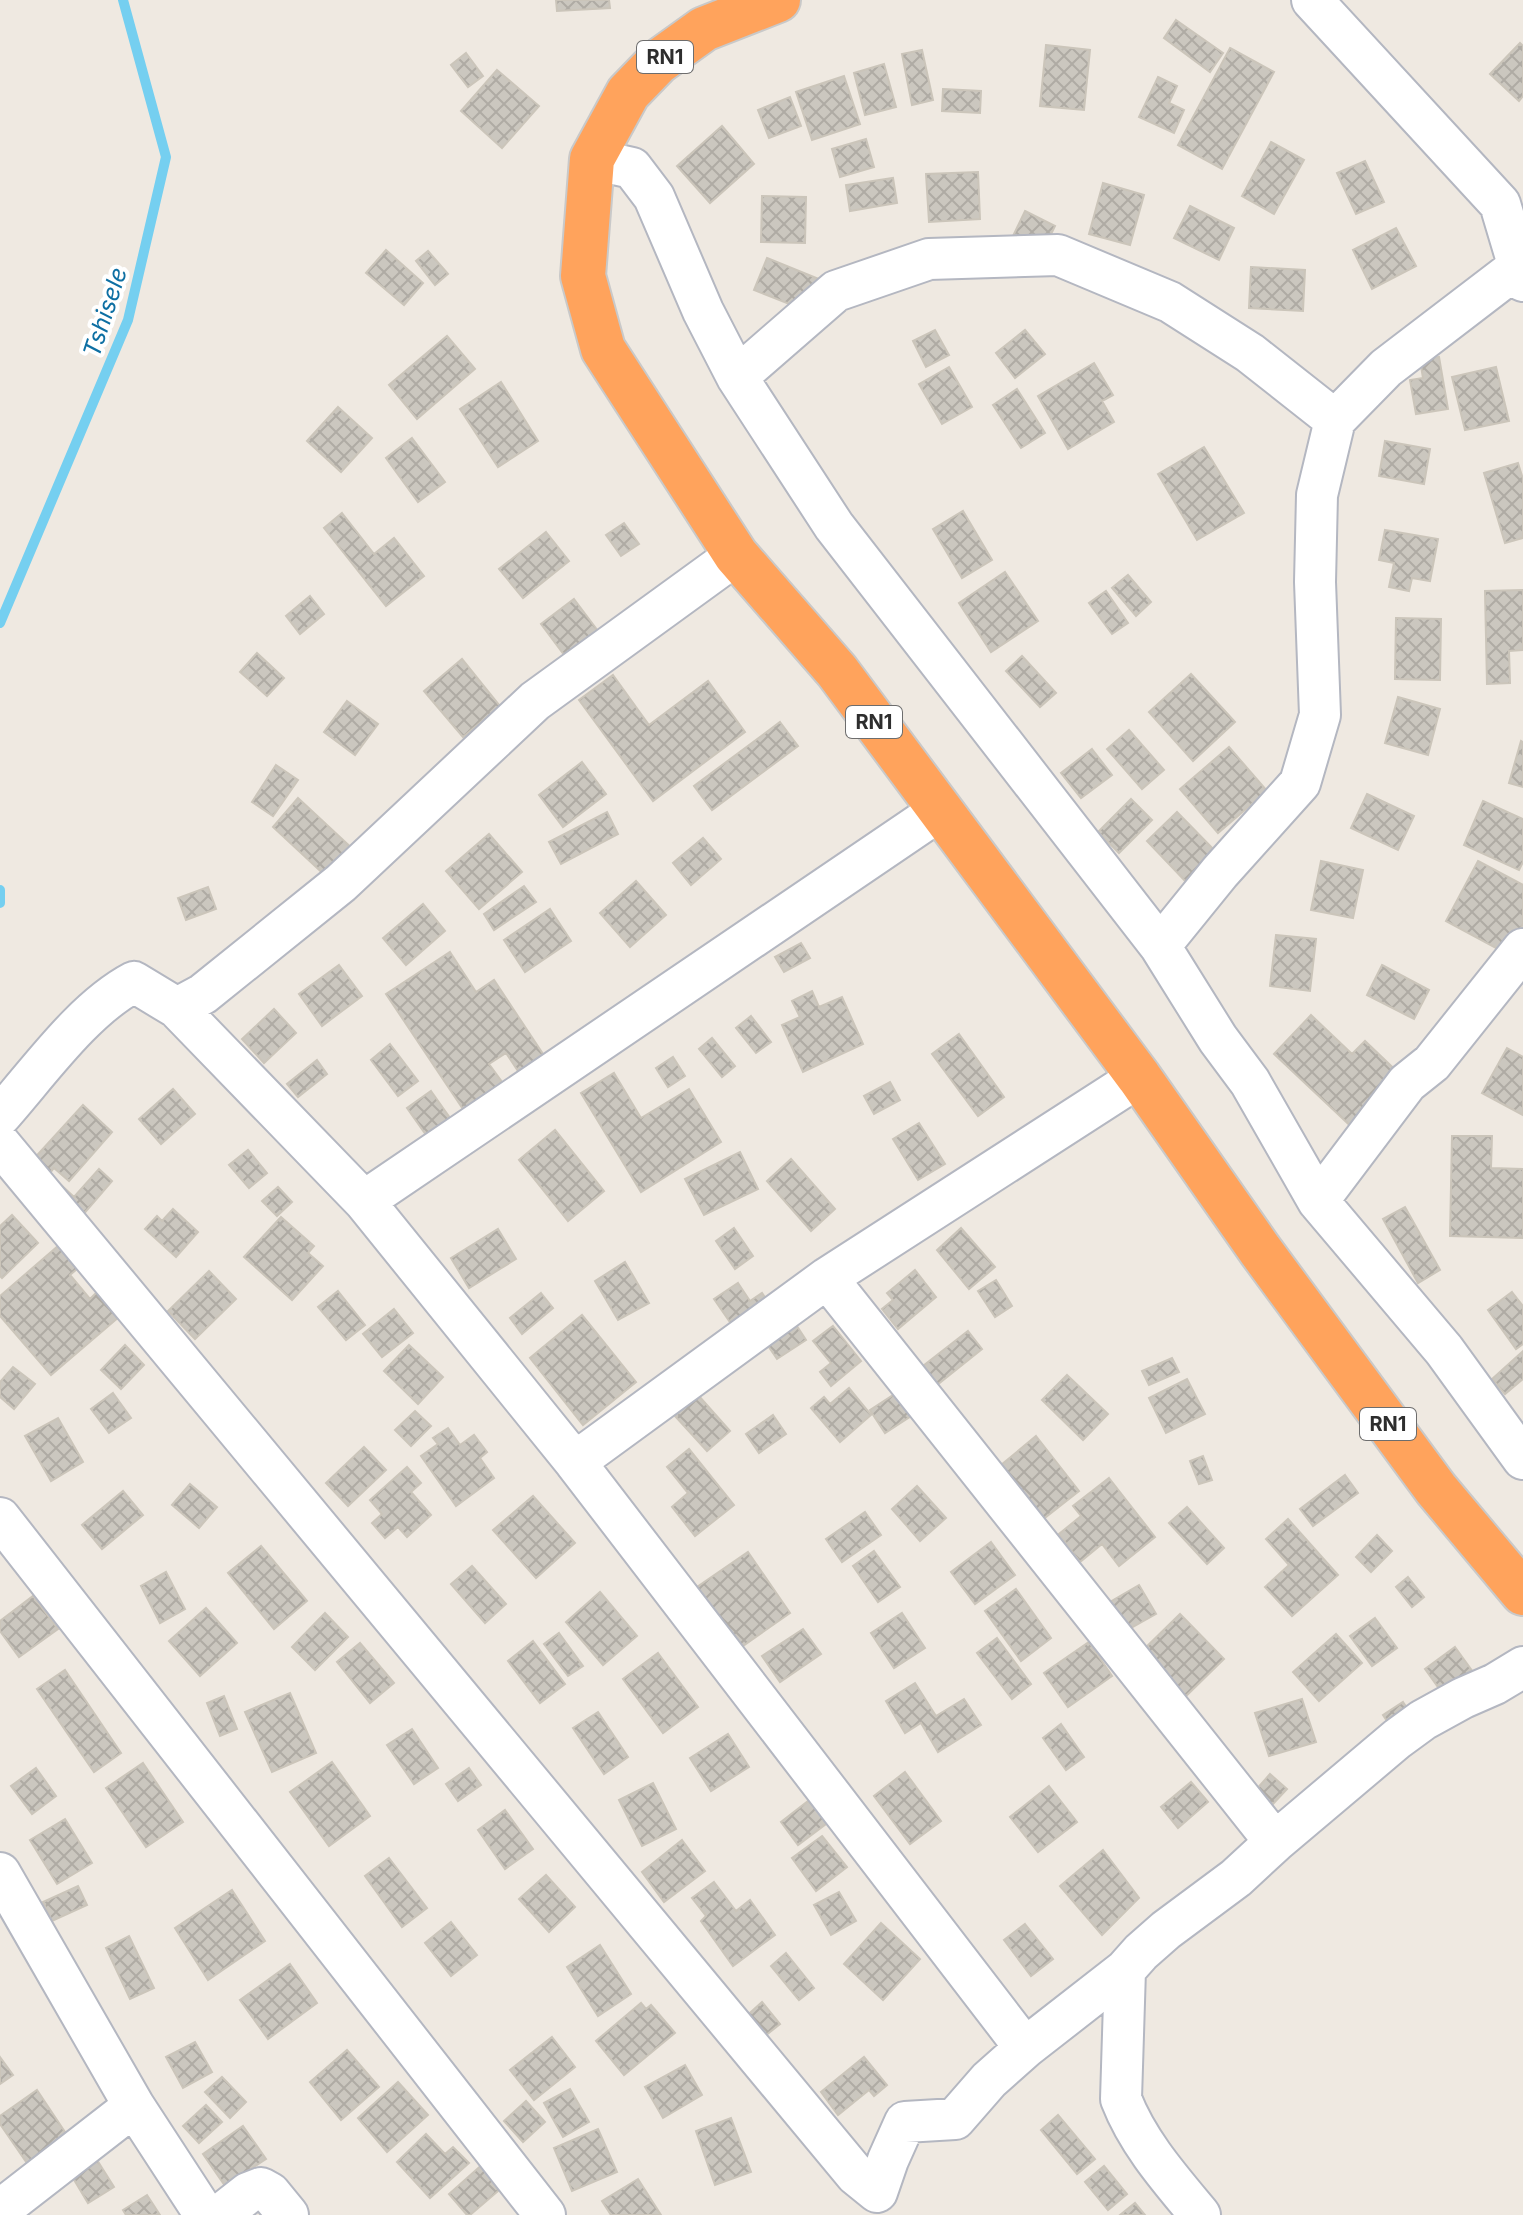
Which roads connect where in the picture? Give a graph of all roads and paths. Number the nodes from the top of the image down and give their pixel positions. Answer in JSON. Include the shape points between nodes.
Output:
{"nodes":[{"id":1,"x":778,"y":0,"type":"edge"},
{"id":2,"x":1312,"y":0,"type":"edge"},
{"id":3,"x":592,"y":159,"type":"junction"},
{"id":4,"x":1520,"y":274,"type":"edge"},
{"id":5,"x":737,"y":377,"type":"junction"},
{"id":6,"x":1335,"y":420,"type":"junction"},
{"id":7,"x":736,"y":555,"type":"junction"},
{"id":8,"x":939,"y":811,"type":"junction"},
{"id":9,"x":1160,"y":946,"type":"junction"},
{"id":10,"x":1523,"y":949,"type":"edge"},
{"id":11,"x":177,"y":1008,"type":"junction"},
{"id":12,"x":1139,"y":1077,"type":"junction"},
{"id":13,"x":0,"y":1116,"type":"edge"},
{"id":14,"x":0,"y":1144,"type":"edge"},
{"id":15,"x":364,"y":1201,"type":"junction"},
{"id":16,"x":1318,"y":1201,"type":"junction"},
{"id":17,"x":827,"y":1278,"type":"junction"},
{"id":18,"x":1523,"y":1459,"type":"edge"},
{"id":19,"x":575,"y":1462,"type":"junction"},
{"id":20,"x":0,"y":1518,"type":"edge"},
{"id":21,"x":1523,"y":1593,"type":"edge"},
{"id":22,"x":1523,"y":1667,"type":"edge"},
{"id":23,"x":1275,"y":1842,"type":"junction"},
{"id":24,"x":0,"y":1873,"type":"edge"},
{"id":25,"x":1125,"y":1970,"type":"junction"},
{"id":26,"x":1025,"y":2048,"type":"junction"},
{"id":27,"x":134,"y":2106,"type":"junction"},
{"id":28,"x":0,"y":2210,"type":"edge"},
{"id":29,"x":205,"y":2215,"type":"edge"},
{"id":30,"x":220,"y":2215,"type":"edge"},
{"id":31,"x":288,"y":2215,"type":"edge"},
{"id":32,"x":545,"y":2215,"type":"edge"},
{"id":33,"x":1200,"y":2215,"type":"edge"}],
"edges":[{"from":1,"to":3,"type":"highway","number":"RN1","via":[[704,29],[658,62],[628,93]]},
{"from":2,"to":4,"type":"street","via":[[1500,204]]},
{"from":3,"to":5,"type":"street","via":[[632,168],[654,197]]},
{"from":3,"to":7,"type":"highway","number":"RN1","via":[[583,276],[603,349]]},
{"from":4,"to":6,"type":"street","via":[[1386,368]]},
{"from":5,"to":6,"type":"street","via":[[836,291],[929,259],[1058,255],[1170,302],[1250,353]]},
{"from":5,"to":9,"type":"street","via":[[834,526]]},
{"from":6,"to":9,"type":"street","via":[[1317,495],[1320,715],[1300,783]]},
{"from":7,"to":8,"type":"highway","number":"RN1","via":[[837,671]]},
{"from":7,"to":11,"type":"street","via":[[535,701],[341,883],[203,994]]},
{"from":8,"to":12,"type":"highway","number":"RN1"},
{"from":8,"to":15,"type":"street"},
{"from":9,"to":16,"type":"street","via":[[1250,1082]]},
{"from":10,"to":16,"type":"street","via":[[1432,1063],[1407,1083]]},
{"from":11,"to":13,"type":"street","via":[[134,982],[119,990],[89,1014]]},
{"from":11,"to":15,"type":"street"},
{"from":12,"to":17,"type":"street"},
{"from":12,"to":21,"type":"highway","number":"RN1","via":[[1436,1489]]},
{"from":14,"to":26,"type":"street","via":[[856,2175],[877,2192],[905,2122],[955,2119]]},
{"from":15,"to":19,"type":"street"},
{"from":16,"to":18,"type":"street","via":[[1444,1350]]},
{"from":17,"to":19,"type":"street"},
{"from":17,"to":23,"type":"street"},
{"from":19,"to":26,"type":"street"},
{"from":20,"to":32,"type":"street"},
{"from":22,"to":23,"type":"street","via":[[1423,1720]]},
{"from":23,"to":25,"type":"street"},
{"from":24,"to":27,"type":"street"},
{"from":25,"to":26,"type":"street"},
{"from":25,"to":33,"type":"street","via":[[1121,2099],[1142,2141]]},
{"from":27,"to":28,"type":"street"},
{"from":27,"to":29,"type":"street"},
{"from":30,"to":31,"type":"street","via":[[261,2188]]}]}
